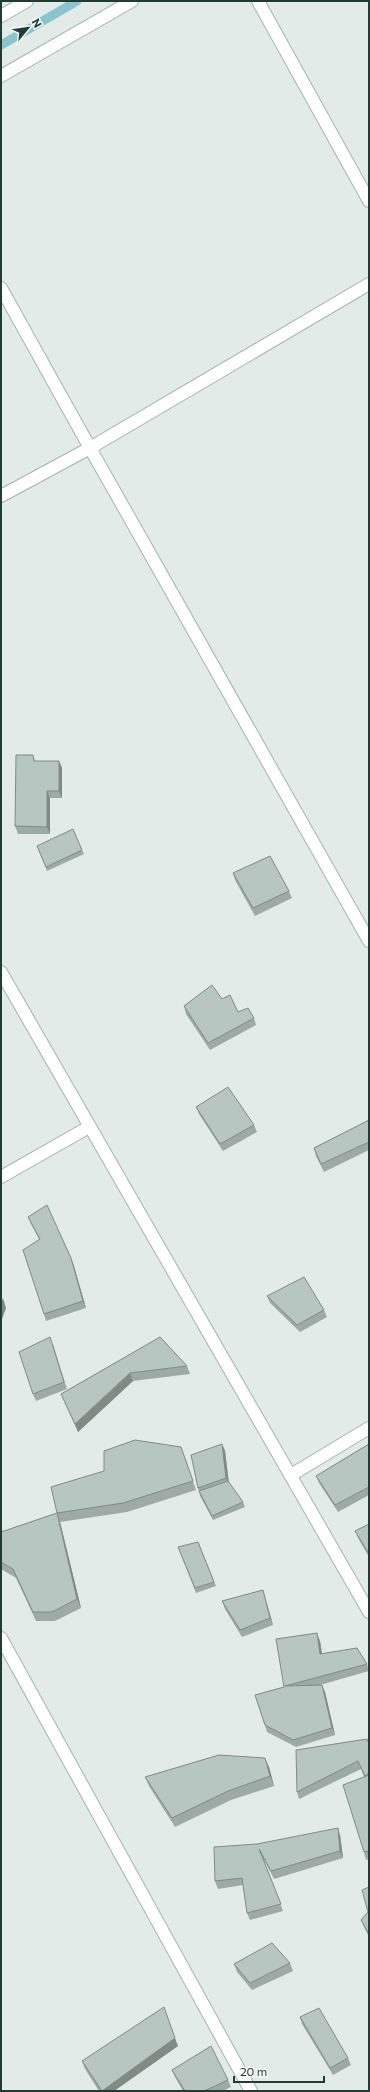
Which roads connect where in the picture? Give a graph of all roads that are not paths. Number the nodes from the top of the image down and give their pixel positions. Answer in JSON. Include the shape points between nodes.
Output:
{"nodes":[{"id":1,"x":27,"y":1,"type":"edge"},
{"id":2,"x":132,"y":1,"type":"edge"},
{"id":3,"x":258,"y":1,"type":"edge"},
{"id":4,"x":1,"y":16,"type":"edge"},
{"id":5,"x":1,"y":76,"type":"edge"},
{"id":6,"x":369,"y":201,"type":"edge"},
{"id":7,"x":369,"y":284,"type":"edge"},
{"id":8,"x":1,"y":288,"type":"edge"},
{"id":9,"x":90,"y":448,"type":"junction"},
{"id":10,"x":1,"y":496,"type":"edge"},
{"id":11,"x":369,"y":941,"type":"edge"},
{"id":12,"x":1,"y":972,"type":"edge"},
{"id":13,"x":89,"y":1126,"type":"junction"},
{"id":14,"x":1,"y":1177,"type":"edge"},
{"id":15,"x":369,"y":1428,"type":"edge"},
{"id":16,"x":291,"y":1474,"type":"junction"},
{"id":17,"x":369,"y":1612,"type":"edge"},
{"id":18,"x":1,"y":1638,"type":"edge"},
{"id":19,"x":251,"y":2091,"type":"edge"}],
"edges":[{"from":1,"to":4,"type":"street"},
{"from":2,"to":5,"type":"street"},
{"from":3,"to":6,"type":"street"},
{"from":7,"to":9,"type":"street"},
{"from":8,"to":9,"type":"street"},
{"from":9,"to":10,"type":"street"},
{"from":9,"to":11,"type":"street"},
{"from":12,"to":13,"type":"street"},
{"from":13,"to":14,"type":"street"},
{"from":13,"to":16,"type":"street"},
{"from":15,"to":16,"type":"street"},
{"from":16,"to":17,"type":"street"},
{"from":18,"to":19,"type":"street"}]}
